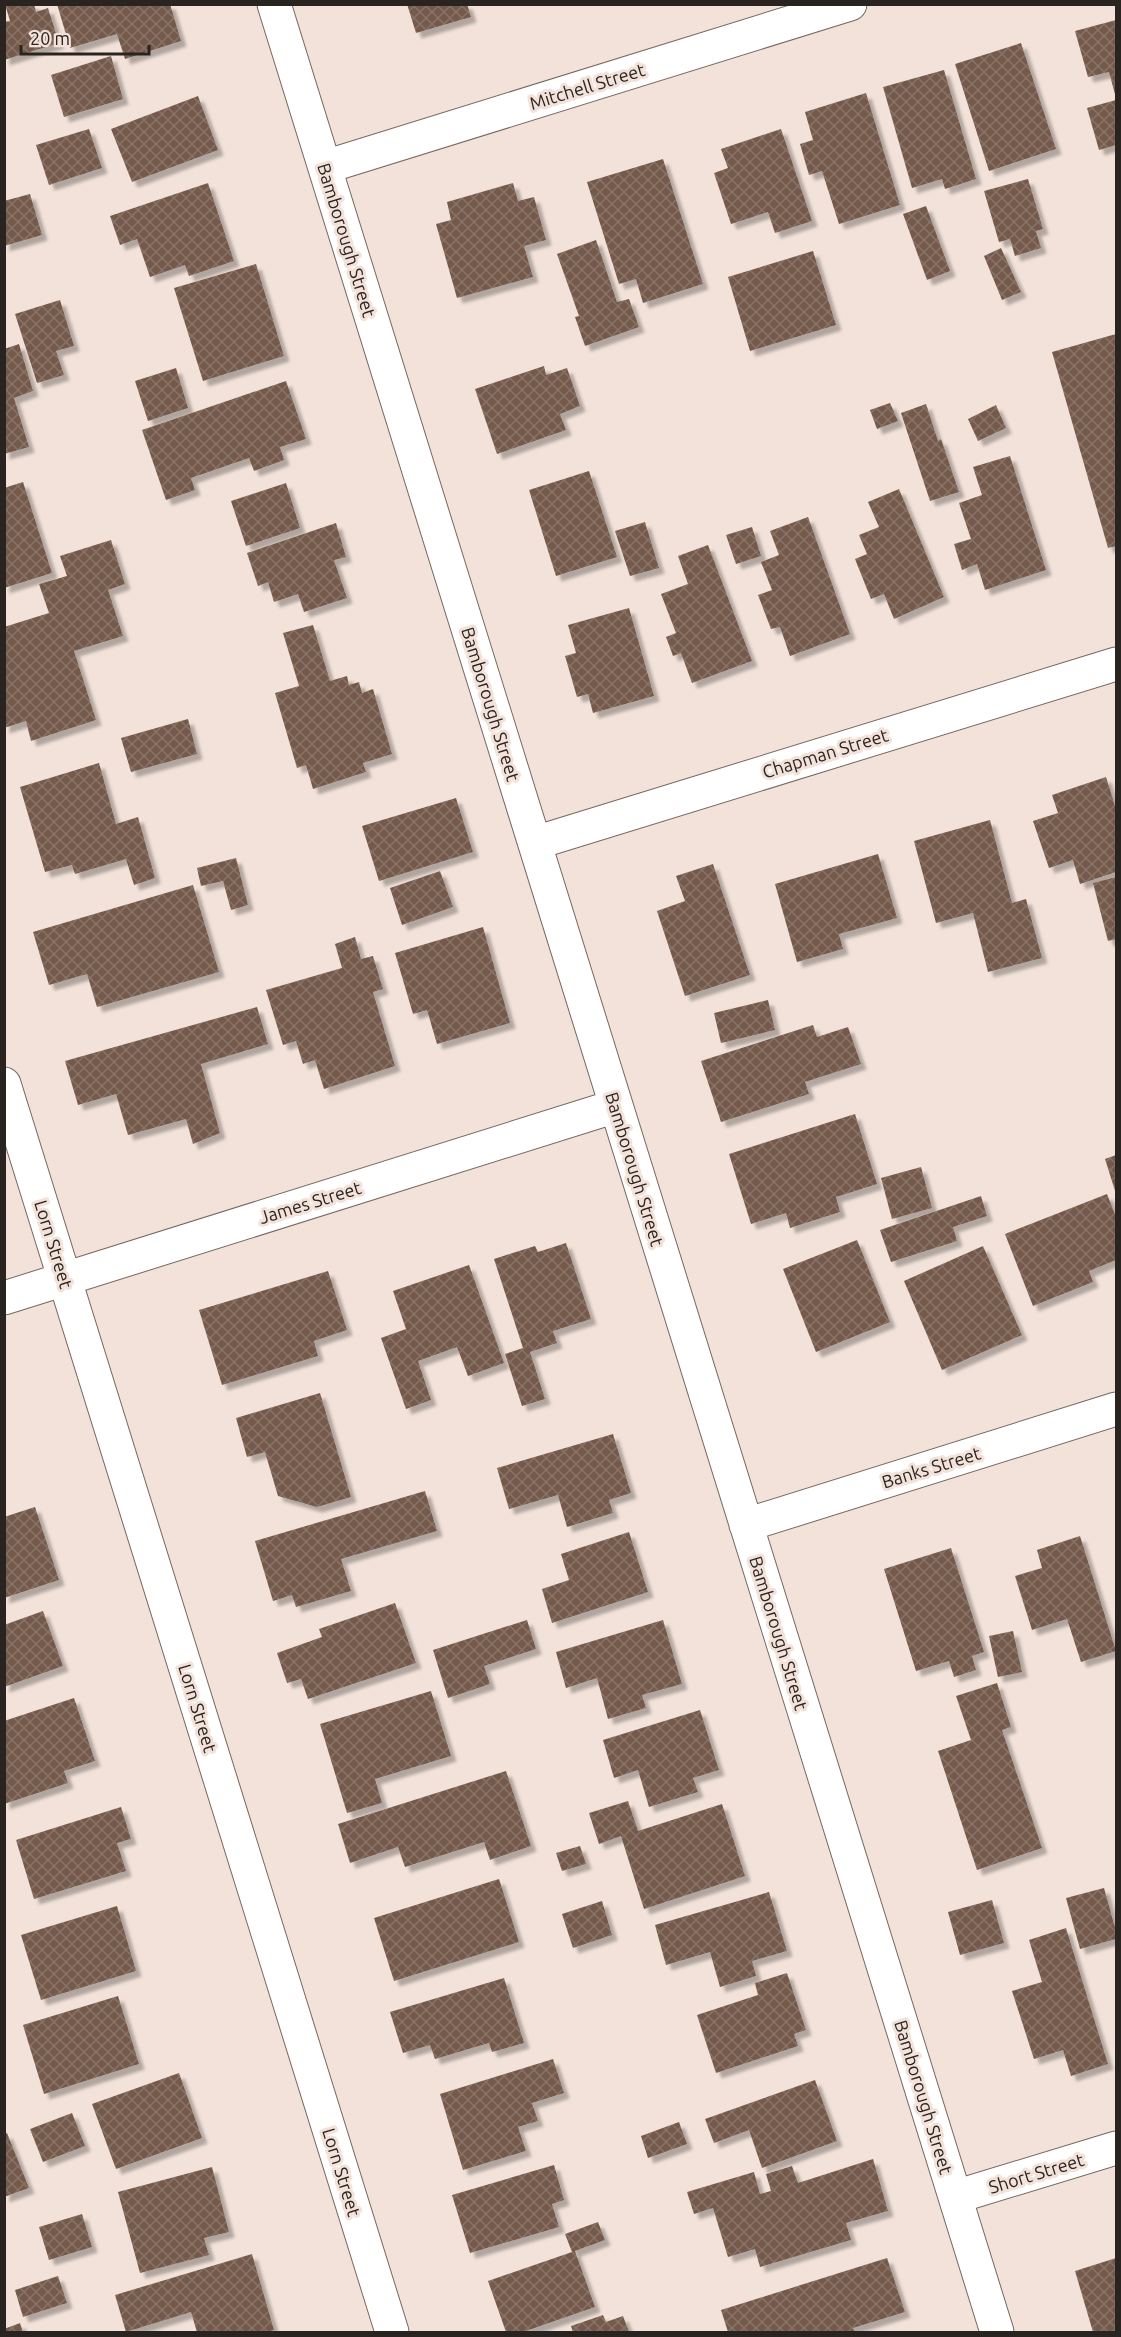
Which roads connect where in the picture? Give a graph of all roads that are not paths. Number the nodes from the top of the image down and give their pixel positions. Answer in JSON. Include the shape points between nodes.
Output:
{"nodes":[{"id":1,"x":274,"y":4,"type":"edge"},
{"id":2,"x":850,"y":4,"type":"edge"},
{"id":3,"x":325,"y":167,"type":"junction"},
{"id":4,"x":1116,"y":664,"type":"edge"},
{"id":5,"x":535,"y":843,"type":"junction"},
{"id":6,"x":4,"y":1084,"type":"edge"},
{"id":7,"x":616,"y":1106,"type":"junction"},
{"id":8,"x":65,"y":1279,"type":"junction"},
{"id":9,"x":4,"y":1298,"type":"edge"},
{"id":10,"x":1116,"y":1409,"type":"edge"},
{"id":11,"x":746,"y":1525,"type":"junction"},
{"id":12,"x":1116,"y":2148,"type":"edge"},
{"id":13,"x":955,"y":2197,"type":"junction"},
{"id":14,"x":392,"y":2332,"type":"edge"},
{"id":15,"x":997,"y":2332,"type":"edge"}],
"edges":[{"from":1,"to":3,"type":"street","name":"Bamborough Street"},
{"from":2,"to":3,"type":"street","name":"Mitchell Street"},
{"from":3,"to":5,"type":"street","name":"Bamborough Street"},
{"from":4,"to":5,"type":"street","name":"Chapman Street"},
{"from":5,"to":7,"type":"street","name":"Bamborough Street"},
{"from":6,"to":8,"type":"street","name":"Lorn Street"},
{"from":7,"to":8,"type":"street","name":"James Street"},
{"from":7,"to":11,"type":"street","name":"Bamborough Street"},
{"from":8,"to":9,"type":"street","name":"James Street"},
{"from":8,"to":14,"type":"street","name":"Lorn Street"},
{"from":10,"to":11,"type":"street","name":"Banks Street"},
{"from":11,"to":13,"type":"street","name":"Bamborough Street"},
{"from":12,"to":13,"type":"street","name":"Short Street"},
{"from":13,"to":15,"type":"street","name":"Bamborough Street"}]}
